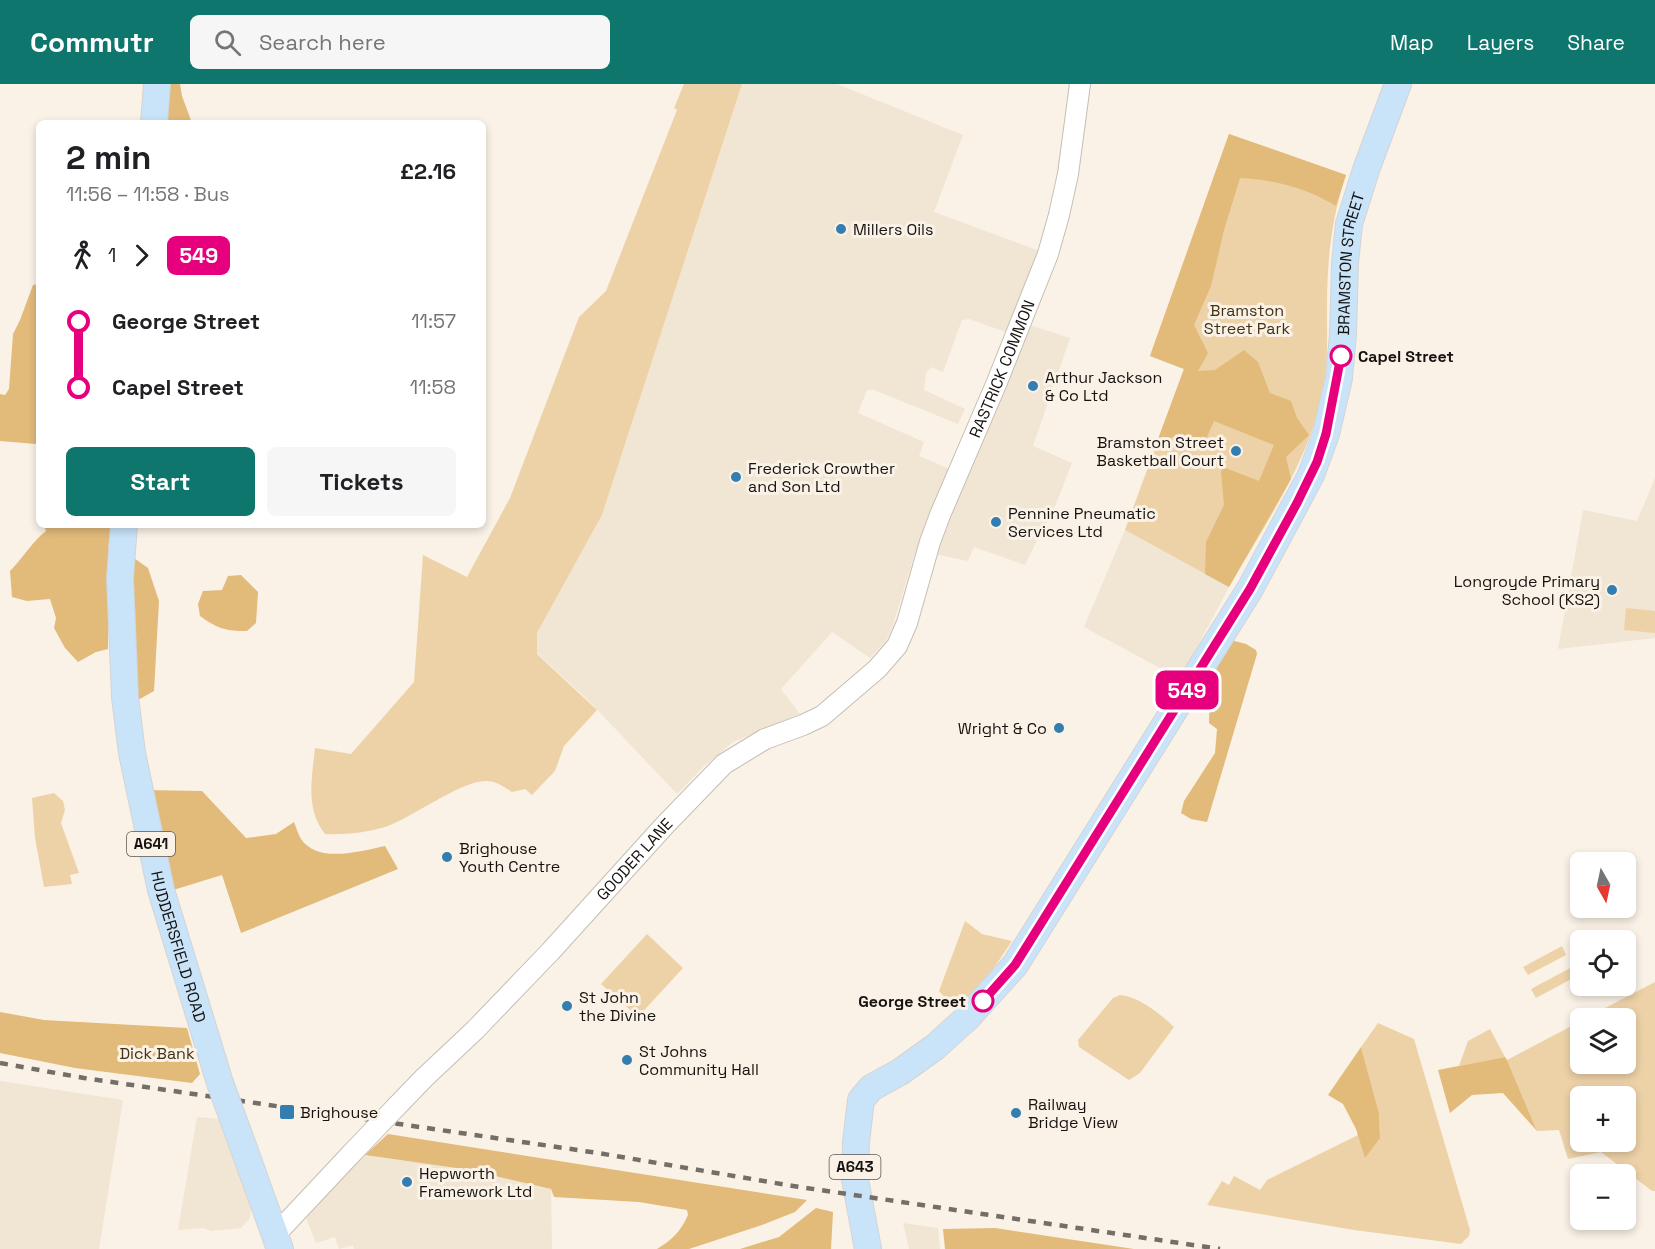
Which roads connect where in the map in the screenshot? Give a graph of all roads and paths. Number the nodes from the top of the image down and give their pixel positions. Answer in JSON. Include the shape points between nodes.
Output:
{"nodes":[{"id":1,"x":157,"y":84,"type":"edge"},
{"id":2,"x":1080,"y":84,"type":"edge"},
{"id":3,"x":1398,"y":84,"type":"edge"},
{"id":4,"x":154,"y":120,"type":"edge"},
{"id":5,"x":124,"y":528,"type":"edge"},
{"id":6,"x":897,"y":646,"type":"joint"},
{"id":7,"x":278,"y":1242,"type":"edge"},
{"id":8,"x":868,"y":1249,"type":"edge"}],
"edges":[{"from":1,"to":4,"type":"main road"},
{"from":2,"to":6,"type":"street","name":"RASTRICK COMMON","via":[[1068,174],[1048,254],[940,515]]},
{"from":3,"to":8,"type":"main road","name":"BRAMSTON STREET","number":"A643","via":[[1349,224],[1339,378],[1317,462],[1250,589],[1015,965],[935,1047],[871,1088],[861,1100],[855,1179]]},
{"from":5,"to":7,"type":"main road","name":"HUDDERSFIELD ROAD","number":"A641","bridge":true,"via":[[120,578],[124,697],[161,890],[220,1083]]},
{"from":6,"to":7,"type":"street","name":"GOODER LANE","bridge":true,"via":[[822,716],[765,740],[724,764],[550,952],[351,1154]]}]}
